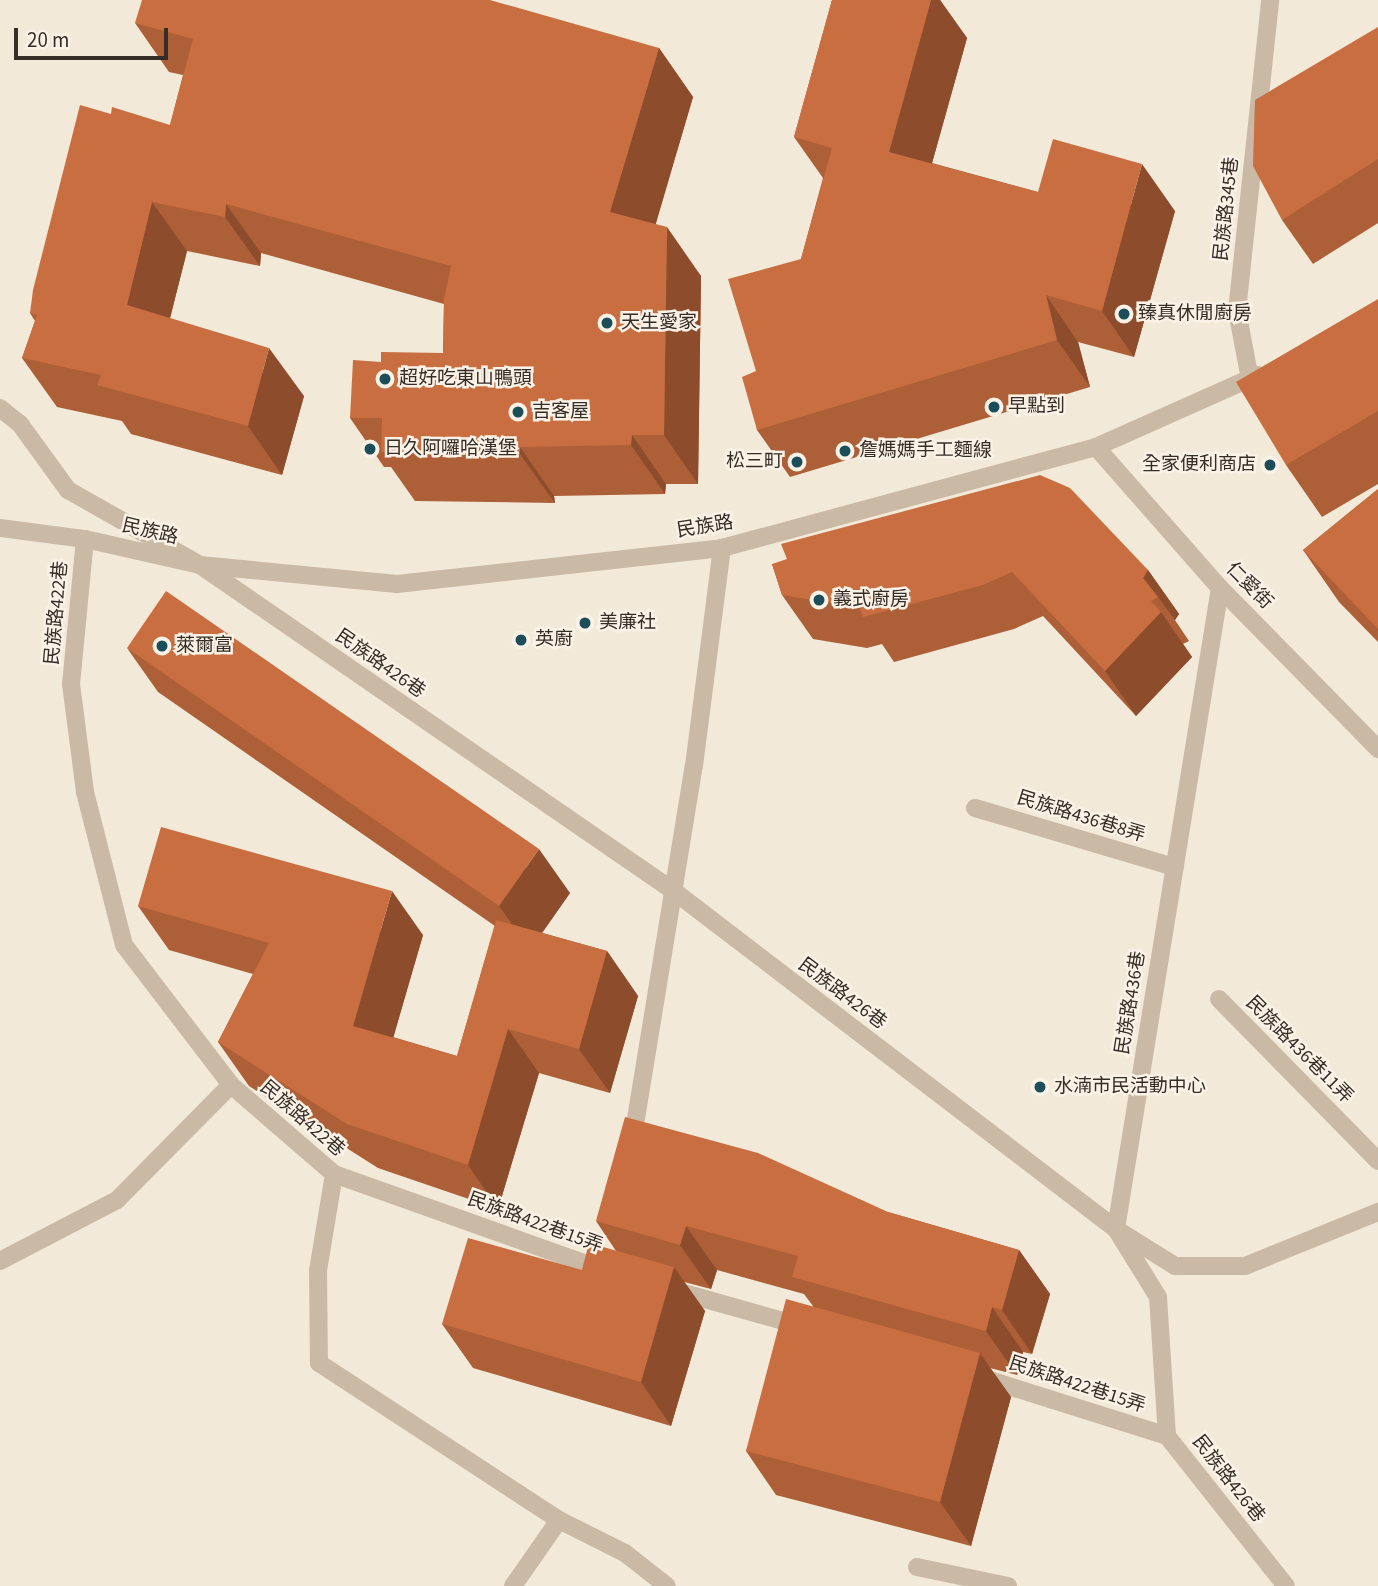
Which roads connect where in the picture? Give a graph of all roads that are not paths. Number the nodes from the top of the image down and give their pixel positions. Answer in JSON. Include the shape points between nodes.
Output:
{"nodes":[{"id":1,"x":1270,"y":0,"type":"edge"},
{"id":2,"x":1272,"y":368,"type":"edge"},
{"id":3,"x":1250,"y":379,"type":"junction"},
{"id":4,"x":0,"y":408,"type":"edge"},
{"id":5,"x":1096,"y":447,"type":"junction"},
{"id":6,"x":0,"y":528,"type":"edge"},
{"id":7,"x":85,"y":539,"type":"junction"},
{"id":8,"x":722,"y":548,"type":"junction"},
{"id":9,"x":200,"y":565,"type":"junction"},
{"id":10,"x":1220,"y":588,"type":"junction"},
{"id":11,"x":1378,"y":750,"type":"edge"},
{"id":12,"x":975,"y":808,"type":"dead end"},
{"id":13,"x":1174,"y":867,"type":"junction"},
{"id":14,"x":675,"y":892,"type":"junction"},
{"id":15,"x":1219,"y":999,"type":"dead end"},
{"id":16,"x":230,"y":1085,"type":"junction"},
{"id":17,"x":1378,"y":1161,"type":"edge"},
{"id":18,"x":629,"y":1164,"type":"edge"},
{"id":19,"x":334,"y":1174,"type":"junction"},
{"id":20,"x":1378,"y":1212,"type":"edge"},
{"id":21,"x":1116,"y":1229,"type":"junction"},
{"id":22,"x":0,"y":1261,"type":"edge"},
{"id":23,"x":616,"y":1269,"type":"edge"},
{"id":24,"x":650,"y":1284,"type":"edge"},
{"id":25,"x":821,"y":1332,"type":"edge"},
{"id":26,"x":966,"y":1373,"type":"edge"},
{"id":27,"x":1167,"y":1436,"type":"junction"},
{"id":28,"x":559,"y":1520,"type":"junction"},
{"id":29,"x":916,"y":1567,"type":"dead end"},
{"id":30,"x":513,"y":1586,"type":"edge"},
{"id":31,"x":667,"y":1586,"type":"edge"},
{"id":32,"x":1008,"y":1586,"type":"edge"},
{"id":33,"x":1284,"y":1586,"type":"edge"}],
"edges":[{"from":1,"to":3,"type":"street","name":"民族路345巷","via":[[1237,311]]},
{"from":2,"to":3,"type":"street","name":"民族路"},
{"from":3,"to":5,"type":"street","name":"民族路"},
{"from":4,"to":9,"type":"street","name":"民族路426巷","via":[[20,424],[68,490]]},
{"from":5,"to":8,"type":"street","name":"民族路"},
{"from":5,"to":10,"type":"street","name":"仁愛街"},
{"from":6,"to":7,"type":"street","name":"民族路"},
{"from":7,"to":9,"type":"street","name":"民族路"},
{"from":7,"to":16,"type":"street","name":"民族路422巷","via":[[71,684],[85,792],[124,946]]},
{"from":8,"to":9,"type":"street","name":"民族路","via":[[397,584]]},
{"from":8,"to":14,"type":"street"},
{"from":9,"to":14,"type":"street","name":"民族路426巷"},
{"from":10,"to":11,"type":"street","name":"仁愛街"},
{"from":10,"to":13,"type":"street","name":"民族路436巷"},
{"from":12,"to":13,"type":"street","name":"民族路436巷8弄"},
{"from":13,"to":21,"type":"street","name":"民族路436巷"},
{"from":14,"to":18,"type":"street"},
{"from":14,"to":21,"type":"street","name":"民族路426巷"},
{"from":15,"to":17,"type":"street","name":"民族路436巷11弄"},
{"from":16,"to":19,"type":"street","name":"民族路422巷"},
{"from":16,"to":22,"type":"street","via":[[117,1200]]},
{"from":19,"to":23,"type":"street","name":"民族路422巷15弄"},
{"from":19,"to":28,"type":"street","name":"民族路422巷","via":[[318,1271],[319,1363]]},
{"from":20,"to":21,"type":"street","via":[[1245,1266],[1175,1266]]},
{"from":21,"to":27,"type":"street","name":"民族路426巷","via":[[1158,1297]]},
{"from":24,"to":25,"type":"street"},
{"from":26,"to":27,"type":"street","name":"民族路422巷15弄"},
{"from":27,"to":33,"type":"street","name":"民族路426巷"},
{"from":28,"to":30,"type":"street"},
{"from":28,"to":31,"type":"street","name":"民族路422巷","via":[[625,1553]]},
{"from":29,"to":32,"type":"street"}]}
